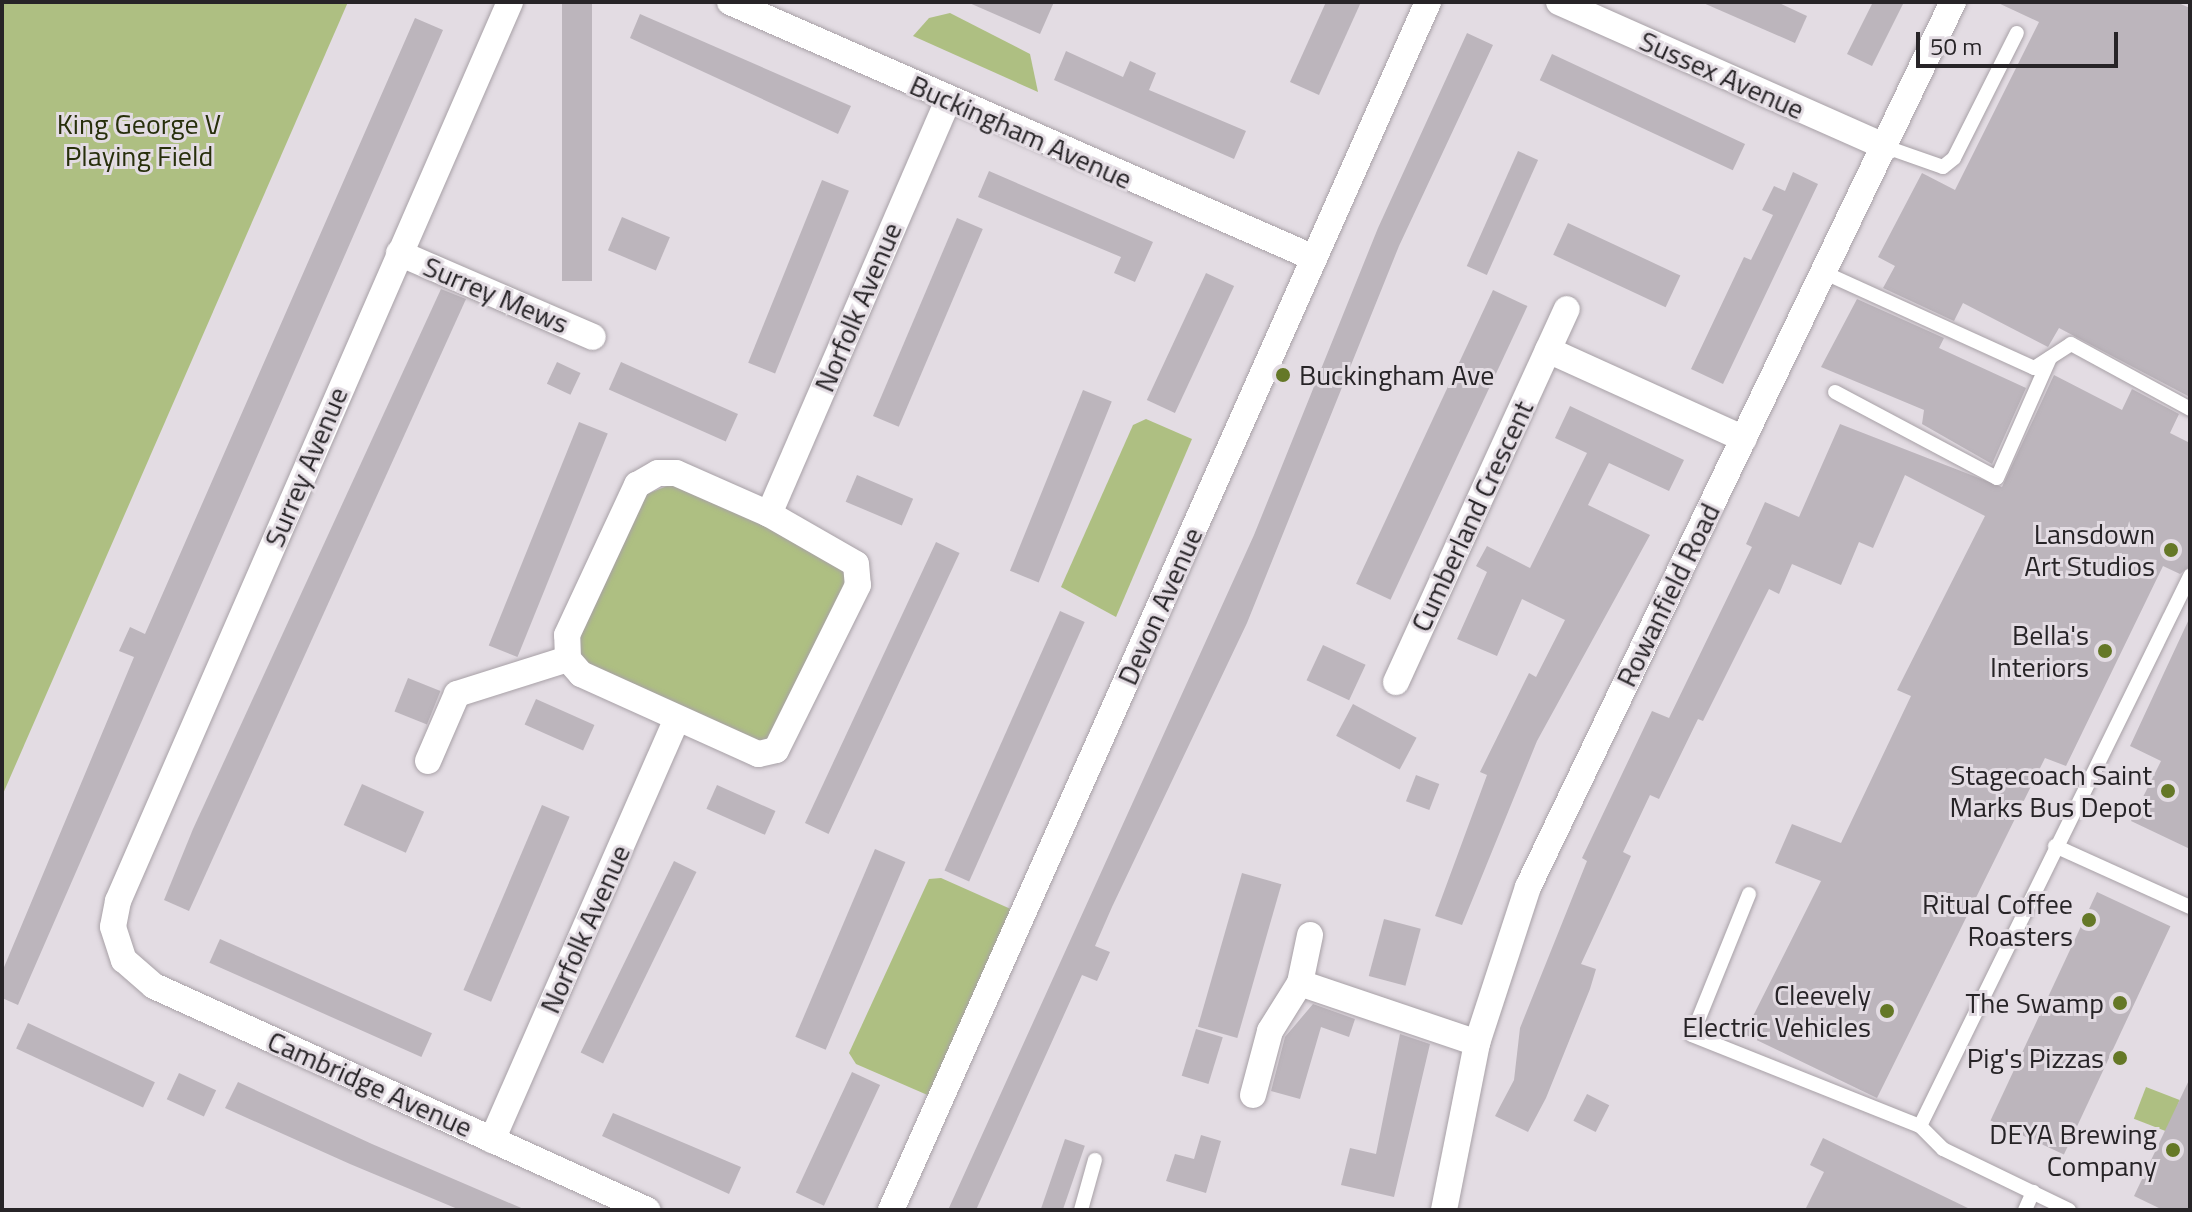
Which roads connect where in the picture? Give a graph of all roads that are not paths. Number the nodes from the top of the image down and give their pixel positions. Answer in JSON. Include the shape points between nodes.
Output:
{"nodes":[{"id":1,"x":510,"y":2,"type":"edge"},
{"id":2,"x":730,"y":2,"type":"edge"},
{"id":3,"x":1428,"y":2,"type":"edge"},
{"id":4,"x":1559,"y":2,"type":"edge"},
{"id":5,"x":1953,"y":2,"type":"edge"},
{"id":6,"x":2017,"y":33,"type":"dead end"},
{"id":7,"x":948,"y":100,"type":"junction"},
{"id":8,"x":1886,"y":147,"type":"junction"},
{"id":9,"x":399,"y":253,"type":"junction"},
{"id":10,"x":1314,"y":258,"type":"junction"},
{"id":11,"x":1825,"y":273,"type":"junction"},
{"id":12,"x":1567,"y":309,"type":"dead end"},
{"id":13,"x":593,"y":337,"type":"dead end"},
{"id":14,"x":1548,"y":350,"type":"junction"},
{"id":15,"x":2050,"y":358,"type":"junction"},
{"id":16,"x":1835,"y":392,"type":"dead end"},
{"id":17,"x":2190,"y":409,"type":"edge"},
{"id":18,"x":1744,"y":439,"type":"junction"},
{"id":19,"x":769,"y":514,"type":"junction"},
{"id":20,"x":2190,"y":576,"type":"edge"},
{"id":21,"x":568,"y":659,"type":"junction"},
{"id":22,"x":1396,"y":682,"type":"dead end"},
{"id":23,"x":677,"y":719,"type":"junction"},
{"id":24,"x":428,"y":761,"type":"dead end"},
{"id":25,"x":2055,"y":846,"type":"junction"},
{"id":26,"x":1749,"y":894,"type":"dead end"},
{"id":27,"x":2190,"y":907,"type":"edge"},
{"id":28,"x":115,"y":935,"type":"joint"},
{"id":29,"x":1310,"y":935,"type":"dead end"},
{"id":30,"x":1300,"y":983,"type":"junction"},
{"id":31,"x":1477,"y":1043,"type":"junction"},
{"id":32,"x":1253,"y":1095,"type":"dead end"},
{"id":33,"x":1920,"y":1126,"type":"junction"},
{"id":34,"x":492,"y":1140,"type":"junction"},
{"id":35,"x":1095,"y":1160,"type":"dead end"},
{"id":36,"x":2033,"y":1192,"type":"junction"},
{"id":37,"x":647,"y":1210,"type":"edge"},
{"id":38,"x":891,"y":1210,"type":"edge"},
{"id":39,"x":1081,"y":1210,"type":"edge"},
{"id":40,"x":1444,"y":1210,"type":"edge"},
{"id":41,"x":2025,"y":1210,"type":"edge"},
{"id":42,"x":2069,"y":1210,"type":"edge"}],
"edges":[{"from":1,"to":9,"type":"street","name":"Surrey Avenue"},
{"from":2,"to":7,"type":"street","name":"Buckingham Avenue"},
{"from":3,"to":10,"type":"street","name":"Devon Avenue"},
{"from":4,"to":8,"type":"street","name":"Sussex Avenue"},
{"from":5,"to":8,"type":"street","name":"Rowanfield Road"},
{"from":6,"to":8,"type":"lane","via":[[1954,158],[1943,167]]},
{"from":7,"to":10,"type":"street","name":"Buckingham Avenue"},
{"from":7,"to":19,"type":"street","name":"Norfolk Avenue"},
{"from":8,"to":11,"type":"street","name":"Rowanfield Road"},
{"from":9,"to":13,"type":"street","name":"Surrey Mews"},
{"from":9,"to":28,"type":"street","name":"Surrey Avenue","via":[[118,901]]},
{"from":10,"to":38,"type":"street","name":"Devon Avenue"},
{"from":11,"to":15,"type":"lane","via":[[2034,368]]},
{"from":11,"to":18,"type":"street","name":"Rowanfield Road"},
{"from":12,"to":14,"type":"street","name":"Cumberland Crescent"},
{"from":14,"to":18,"type":"street"},
{"from":14,"to":22,"type":"street","name":"Cumberland Crescent"},
{"from":15,"to":16,"type":"lane","via":[[1997,478]]},
{"from":15,"to":17,"type":"lane","via":[[2071,344]]},
{"from":18,"to":31,"type":"street","name":"Rowanfield Road","via":[[1550,837]]},
{"from":19,"to":21,"type":"street","via":[[676,473],[643,480],[567,635]]},
{"from":19,"to":23,"type":"street","via":[[856,564],[858,585],[776,750],[758,754]]},
{"from":20,"to":25,"type":"lane"},
{"from":21,"to":23,"type":"street","via":[[581,674]]},
{"from":21,"to":24,"type":"street","via":[[457,694]]},
{"from":23,"to":34,"type":"street","name":"Norfolk Avenue"},
{"from":25,"to":27,"type":"lane"},
{"from":25,"to":33,"type":"lane"},
{"from":26,"to":33,"type":"lane","via":[[1692,1035]]},
{"from":28,"to":34,"type":"street","name":"Cambridge Avenue","via":[[124,960],[154,986]]},
{"from":29,"to":30,"type":"street"},
{"from":30,"to":31,"type":"street"},
{"from":30,"to":32,"type":"street","via":[[1270,1031]]},
{"from":31,"to":40,"type":"street","name":"Rowanfield Road"},
{"from":33,"to":36,"type":"lane","via":[[1943,1149]]},
{"from":34,"to":37,"type":"street","name":"Cambridge Avenue"},
{"from":35,"to":39,"type":"lane"},
{"from":36,"to":41,"type":"lane"},
{"from":36,"to":42,"type":"lane"}]}
